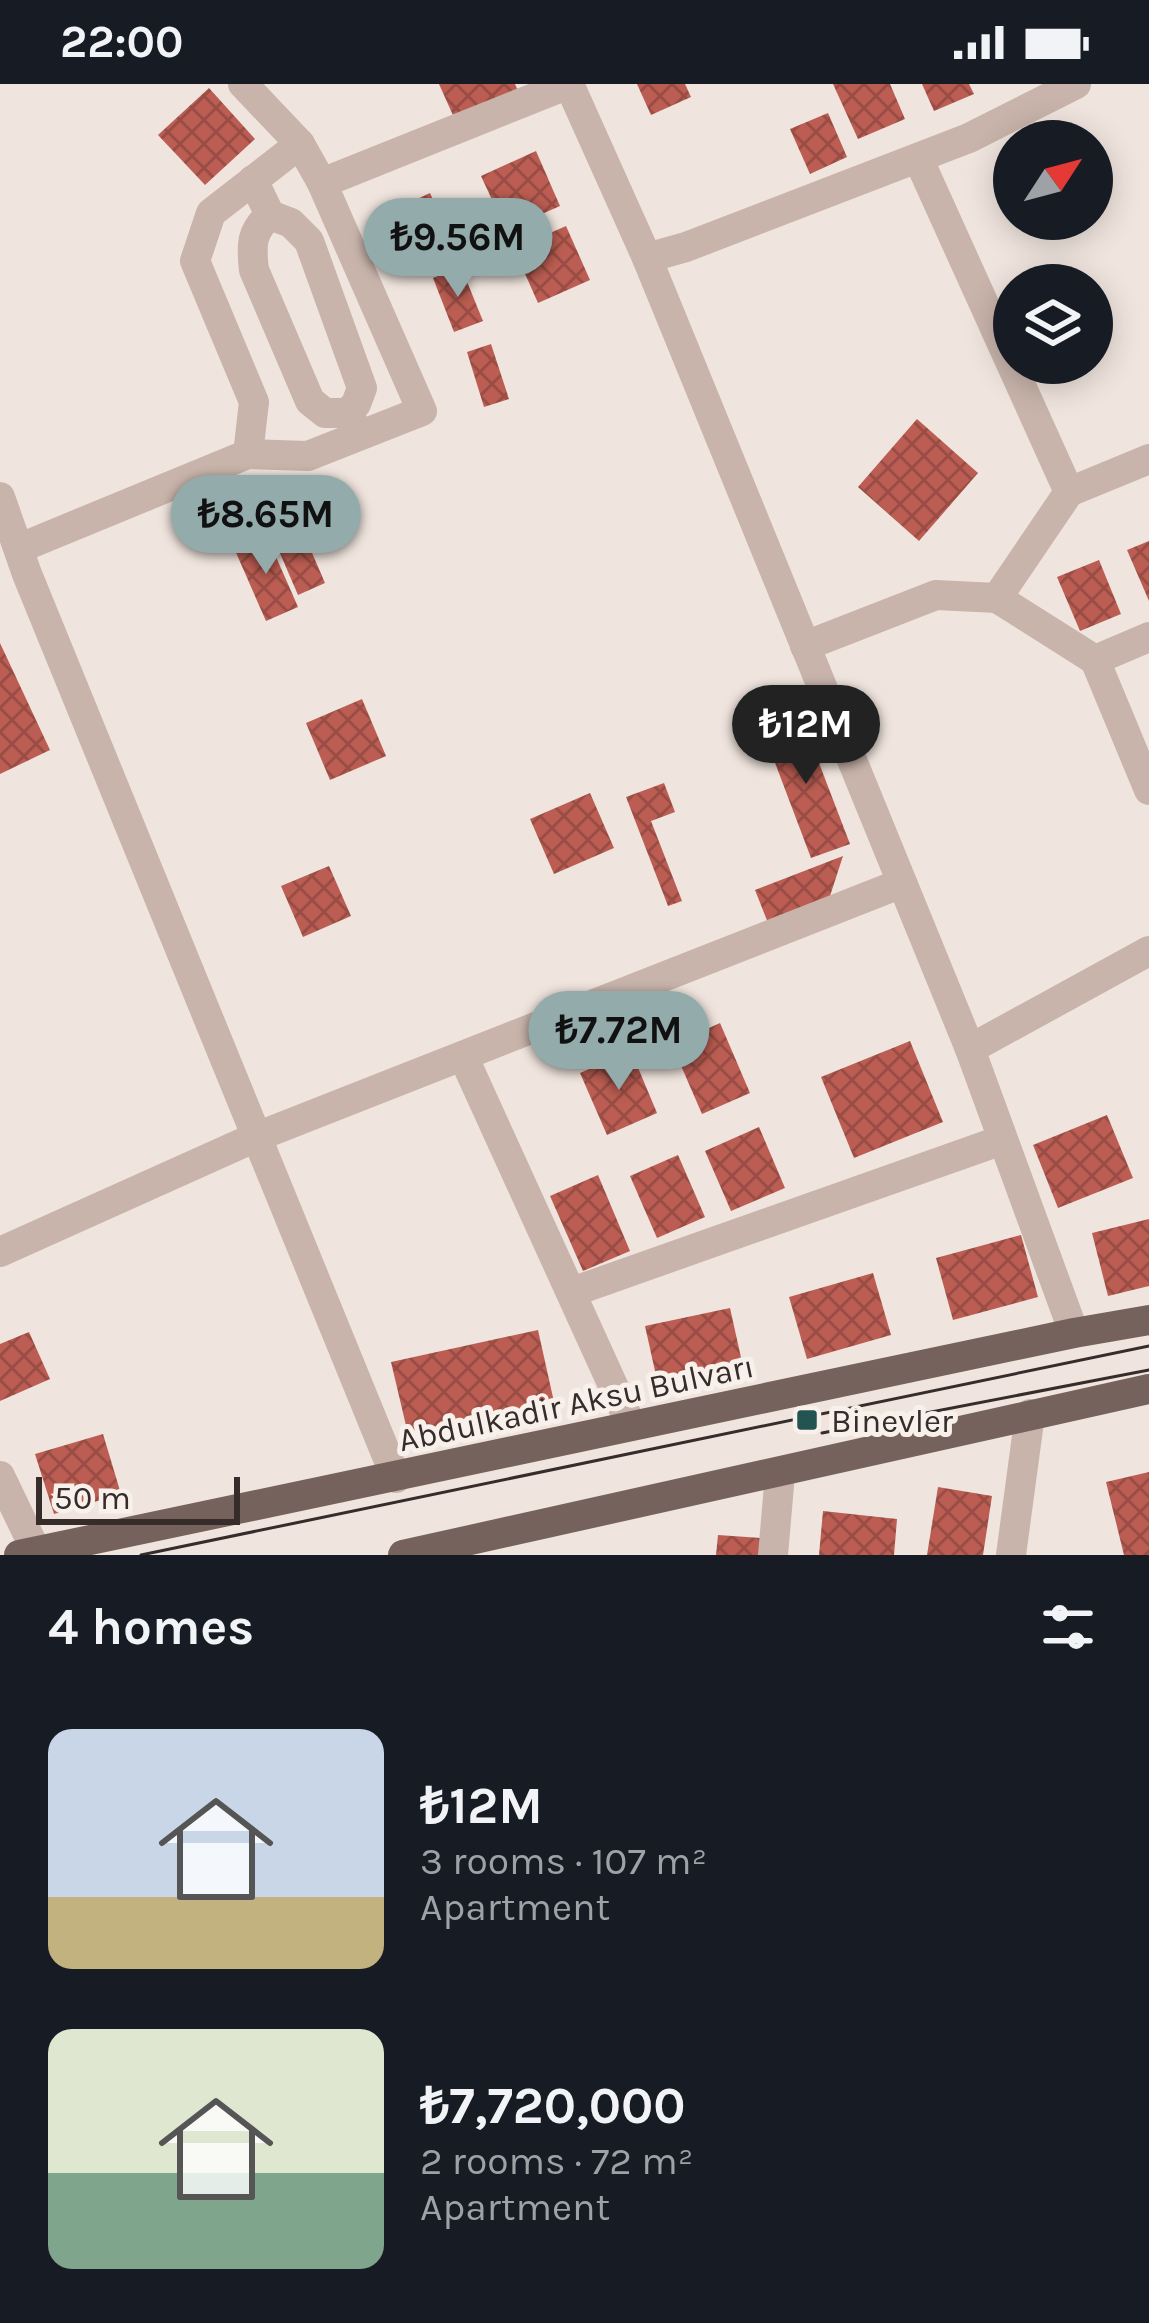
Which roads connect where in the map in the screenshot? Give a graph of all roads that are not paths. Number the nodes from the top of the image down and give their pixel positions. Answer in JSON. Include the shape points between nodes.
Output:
{"nodes":[{"id":1,"x":243,"y":84,"type":"edge"},
{"id":2,"x":569,"y":84,"type":"edge"},
{"id":3,"x":1076,"y":84,"type":"edge"},
{"id":4,"x":300,"y":144,"type":"junction"},
{"id":5,"x":918,"y":158,"type":"junction"},
{"id":6,"x":253,"y":180,"type":"junction"},
{"id":7,"x":322,"y":183,"type":"junction"},
{"id":8,"x":270,"y":215,"type":"junction"},
{"id":9,"x":647,"y":258,"type":"junction"},
{"id":10,"x":353,"y":424,"type":"junction"},
{"id":11,"x":248,"y":454,"type":"junction"},
{"id":12,"x":1149,"y":459,"type":"edge"},
{"id":13,"x":1070,"y":492,"type":"junction"},
{"id":14,"x":0,"y":497,"type":"edge"},
{"id":15,"x":20,"y":548,"type":"junction"},
{"id":16,"x":997,"y":598,"type":"junction"},
{"id":17,"x":1149,"y":637,"type":"edge"},
{"id":18,"x":805,"y":646,"type":"junction"},
{"id":19,"x":1095,"y":660,"type":"junction"},
{"id":20,"x":1149,"y":790,"type":"edge"},
{"id":21,"x":902,"y":883,"type":"junction"},
{"id":22,"x":1149,"y":951,"type":"edge"},
{"id":23,"x":970,"y":1049,"type":"junction"},
{"id":24,"x":463,"y":1056,"type":"junction"},
{"id":25,"x":256,"y":1137,"type":"junction"},
{"id":26,"x":1002,"y":1140,"type":"junction"},
{"id":27,"x":0,"y":1252,"type":"edge"},
{"id":28,"x":572,"y":1292,"type":"junction"},
{"id":29,"x":1149,"y":1321,"type":"edge"},
{"id":30,"x":1074,"y":1333,"type":"junction"},
{"id":31,"x":1149,"y":1389,"type":"edge"},
{"id":32,"x":1030,"y":1414,"type":"junction"},
{"id":33,"x":631,"y":1425,"type":"junction"},
{"id":34,"x":780,"y":1474,"type":"junction"},
{"id":35,"x":0,"y":1476,"type":"edge"},
{"id":36,"x":396,"y":1478,"type":"junction"},
{"id":37,"x":464,"y":1549,"type":"edge"},
{"id":38,"x":27,"y":1553,"type":"edge"},
{"id":39,"x":404,"y":1555,"type":"edge"},
{"id":40,"x":773,"y":1555,"type":"edge"},
{"id":41,"x":1011,"y":1555,"type":"edge"}],
"edges":[{"from":1,"to":4,"type":"street"},
{"from":2,"to":7,"type":"street"},
{"from":2,"to":9,"type":"street"},
{"from":3,"to":5,"type":"street"},
{"from":4,"to":6,"type":"street"},
{"from":4,"to":7,"type":"street"},
{"from":5,"to":9,"type":"street"},
{"from":5,"to":13,"type":"street"},
{"from":6,"to":8,"type":"street"},
{"from":6,"to":11,"type":"street","via":[[211,213],[194,261],[254,401]]},
{"from":7,"to":10,"type":"street","via":[[422,411]]},
{"from":8,"to":10,"type":"street","via":[[309,241],[362,388]]},
{"from":8,"to":10,"type":"street","via":[[255,228],[254,270],[310,401]]},
{"from":9,"to":18,"type":"street"},
{"from":10,"to":11,"type":"street","via":[[308,456]]},
{"from":11,"to":15,"type":"street"},
{"from":12,"to":13,"type":"street"},
{"from":13,"to":16,"type":"street"},
{"from":14,"to":15,"type":"street"},
{"from":15,"to":25,"type":"street"},
{"from":16,"to":18,"type":"street","via":[[936,595]]},
{"from":16,"to":19,"type":"street"},
{"from":17,"to":19,"type":"street"},
{"from":18,"to":21,"type":"street"},
{"from":19,"to":20,"type":"street"},
{"from":21,"to":23,"type":"street"},
{"from":21,"to":24,"type":"street"},
{"from":22,"to":23,"type":"street"},
{"from":23,"to":26,"type":"street"},
{"from":24,"to":25,"type":"street"},
{"from":24,"to":28,"type":"street"},
{"from":25,"to":27,"type":"street"},
{"from":25,"to":36,"type":"street"},
{"from":26,"to":28,"type":"street"},
{"from":26,"to":30,"type":"street"},
{"from":28,"to":33,"type":"street"},
{"from":29,"to":30,"type":"main road","name":"Abdulkadir Aksu Bulvarı"},
{"from":30,"to":33,"type":"main road","name":"Abdulkadir Aksu Bulvarı"},
{"from":31,"to":32,"type":"main road"},
{"from":32,"to":34,"type":"main road"},
{"from":32,"to":41,"type":"street"},
{"from":33,"to":36,"type":"main road","name":"Abdulkadir Aksu Bulvarı"},
{"from":34,"to":37,"type":"main road"},
{"from":34,"to":40,"type":"street"},
{"from":35,"to":38,"type":"street"},
{"from":36,"to":38,"type":"main road","name":"Abdulkadir Aksu Bulvarı"},
{"from":37,"to":39,"type":"main road"}]}
